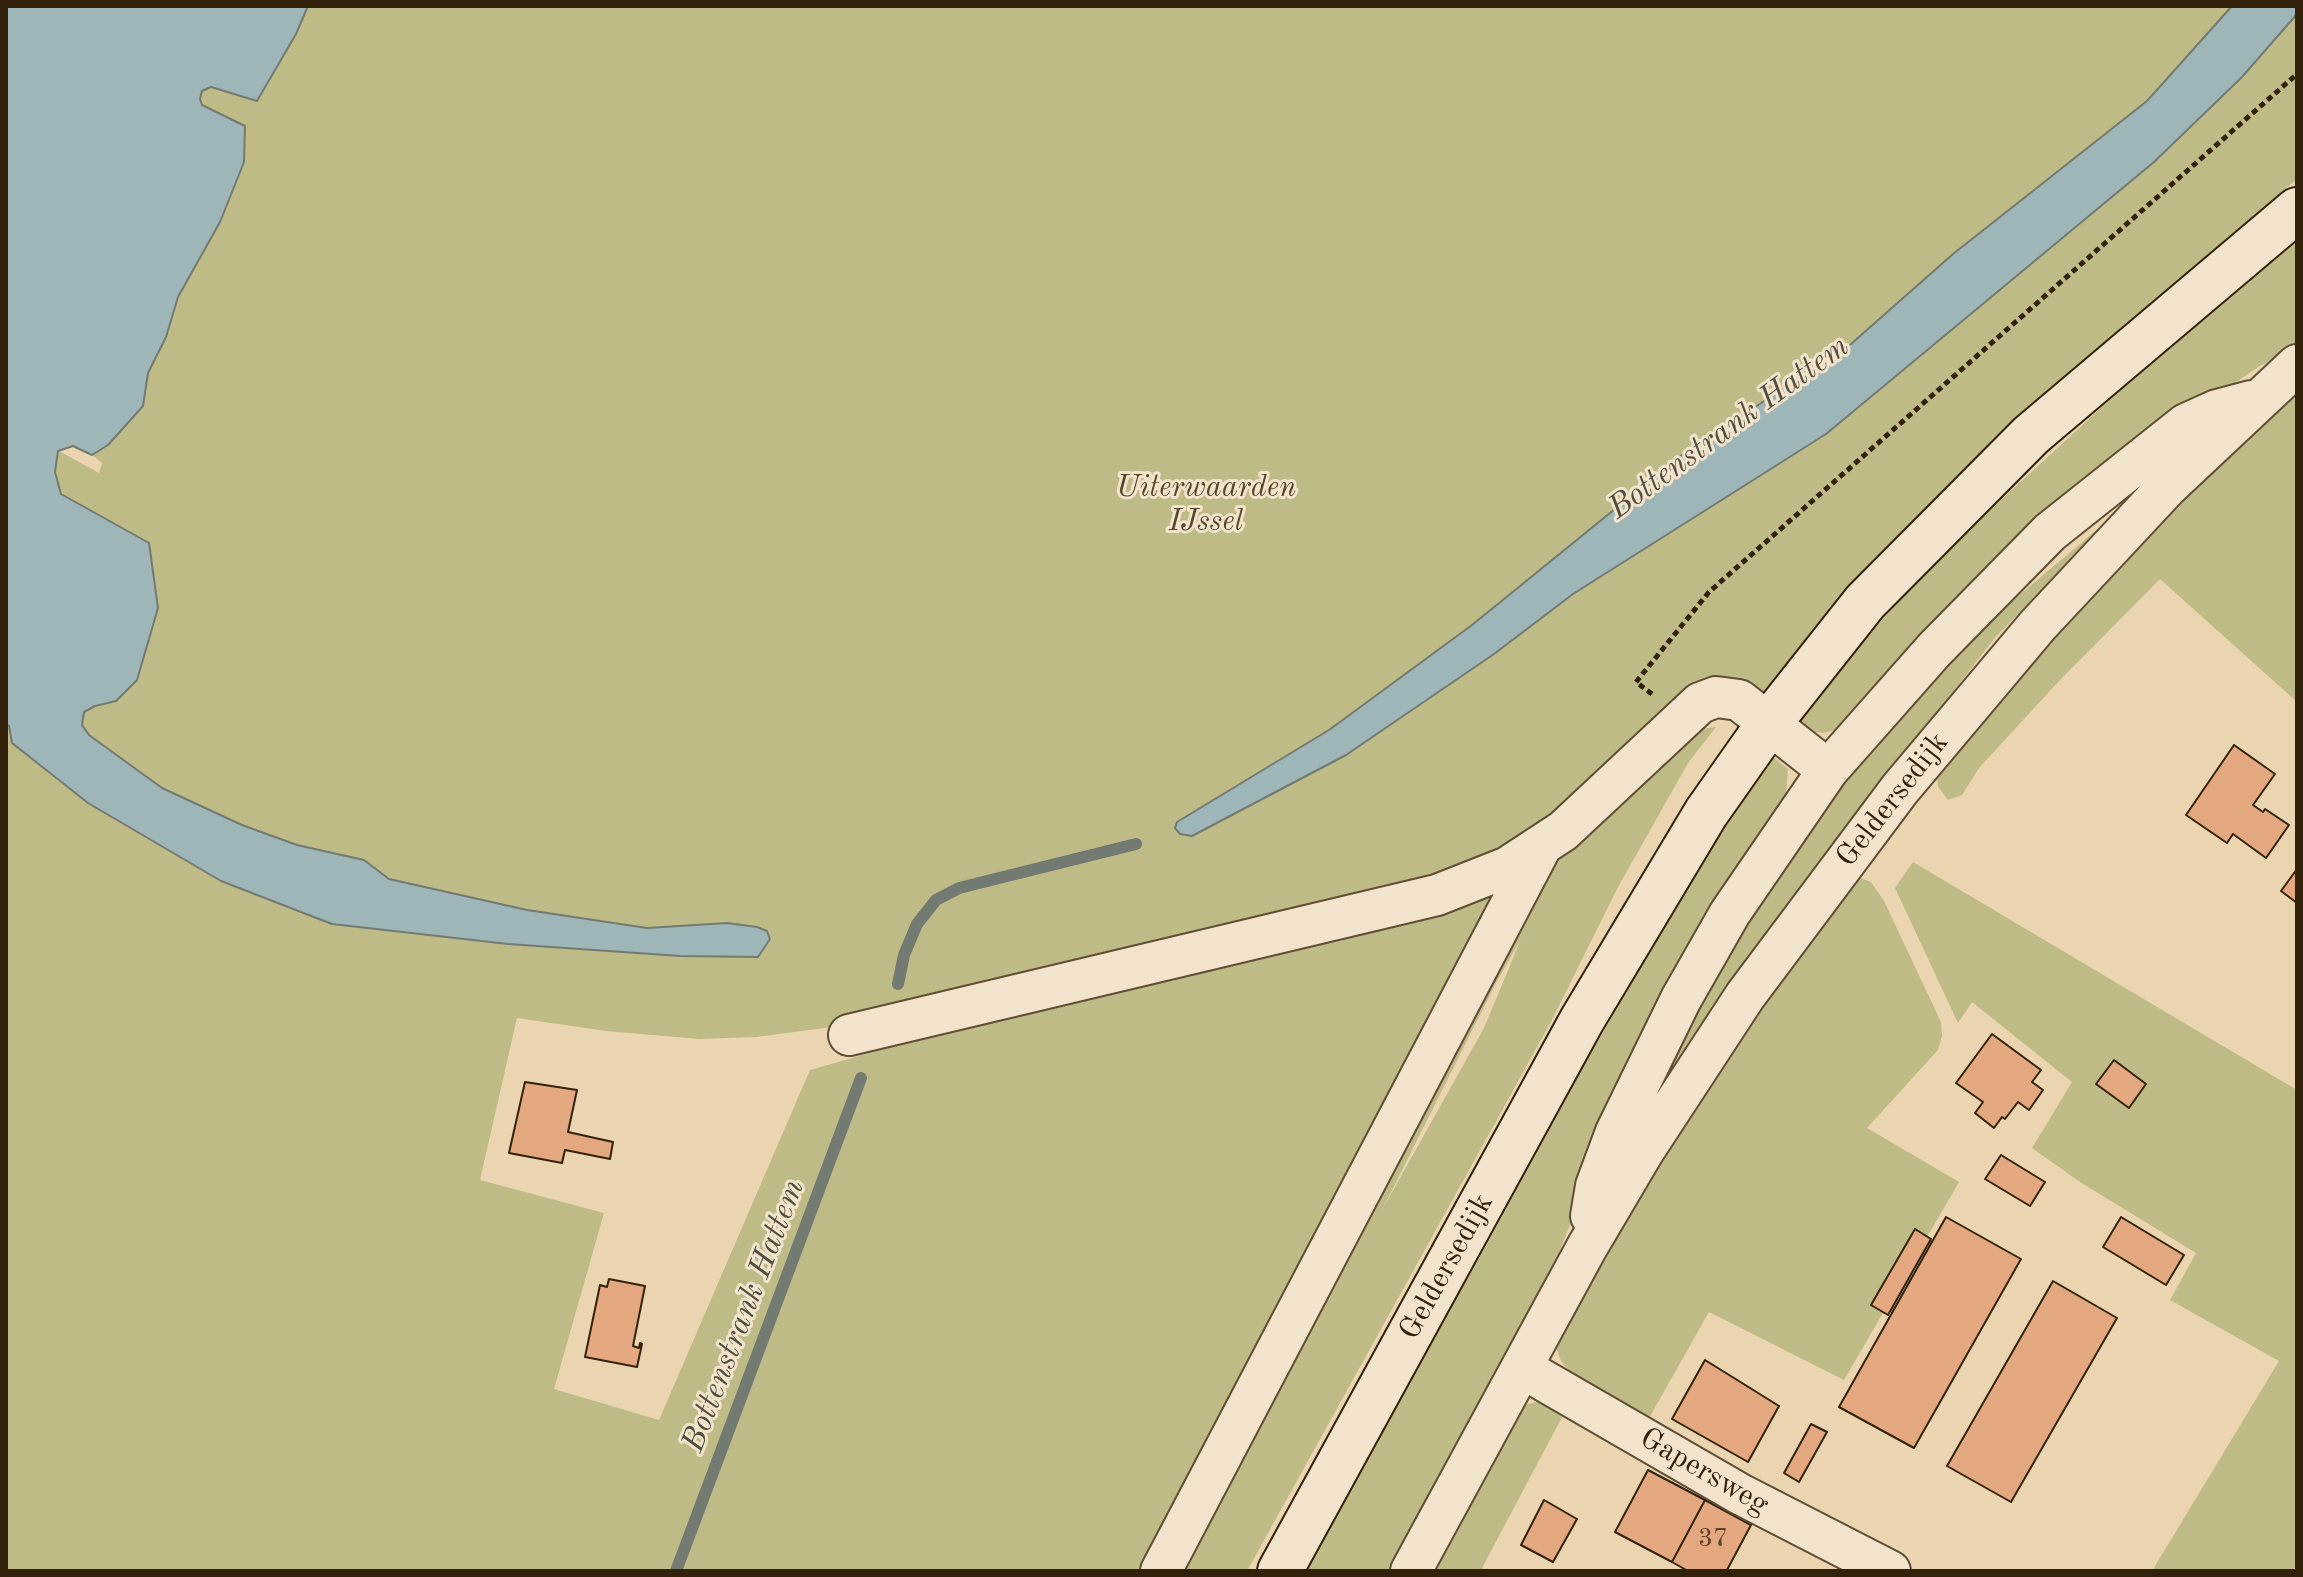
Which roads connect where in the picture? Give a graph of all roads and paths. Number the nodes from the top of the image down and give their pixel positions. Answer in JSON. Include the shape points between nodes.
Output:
{"nodes":[{"id":1,"x":2297,"y":74,"type":"edge"},
{"id":2,"x":2297,"y":210,"type":"edge"},
{"id":3,"x":2297,"y":365,"type":"edge"},
{"id":4,"x":2258,"y":399,"type":"junction"},
{"id":5,"x":1684,"y":719,"type":"junction"},
{"id":6,"x":1770,"y":722,"type":"junction"},
{"id":7,"x":1828,"y":770,"type":"junction"},
{"id":8,"x":1543,"y":844,"type":"junction"},
{"id":9,"x":849,"y":1035,"type":"dead end"},
{"id":10,"x":1587,"y":1247,"type":"junction"},
{"id":11,"x":1522,"y":1368,"type":"junction"},
{"id":12,"x":1161,"y":1571,"type":"edge"},
{"id":13,"x":1280,"y":1571,"type":"edge"},
{"id":14,"x":1411,"y":1571,"type":"edge"},
{"id":15,"x":1890,"y":1571,"type":"edge"}],
"edges":[{"from":1,"to":5,"type":"path","via":[[1709,592],[1636,682]]},
{"from":2,"to":6,"type":"main road","name":"Geldersedijk","via":[[2031,435],[1865,602]]},
{"from":3,"to":4,"type":"street","name":"Geldersedijk"},
{"from":4,"to":7,"type":"street","name":"Geldersedijk","via":[[2186,424],[2050,532],[1934,650]]},
{"from":4,"to":10,"type":"street","name":"Geldersedijk","via":[[2101,555],[1900,789],[1745,996]]},
{"from":5,"to":6,"type":"street","via":[[1700,703],[1716,697],[1739,700]]},
{"from":5,"to":8,"type":"street"},
{"from":6,"to":7,"type":"street"},
{"from":6,"to":13,"type":"main road","name":"Geldersedijk","via":[[1706,813],[1590,1007]]},
{"from":7,"to":10,"type":"street","name":"Geldersedijk","via":[[1730,913],[1681,999],[1616,1132],[1596,1186]]},
{"from":8,"to":9,"type":"street","via":[[1508,867],[1437,895]]},
{"from":8,"to":12,"type":"street"},
{"from":10,"to":11,"type":"street","name":"Geldersedijk"},
{"from":11,"to":14,"type":"street","name":"Geldersedijk"},
{"from":11,"to":15,"type":"street","name":"Gapersweg","via":[[1740,1494]]}]}
